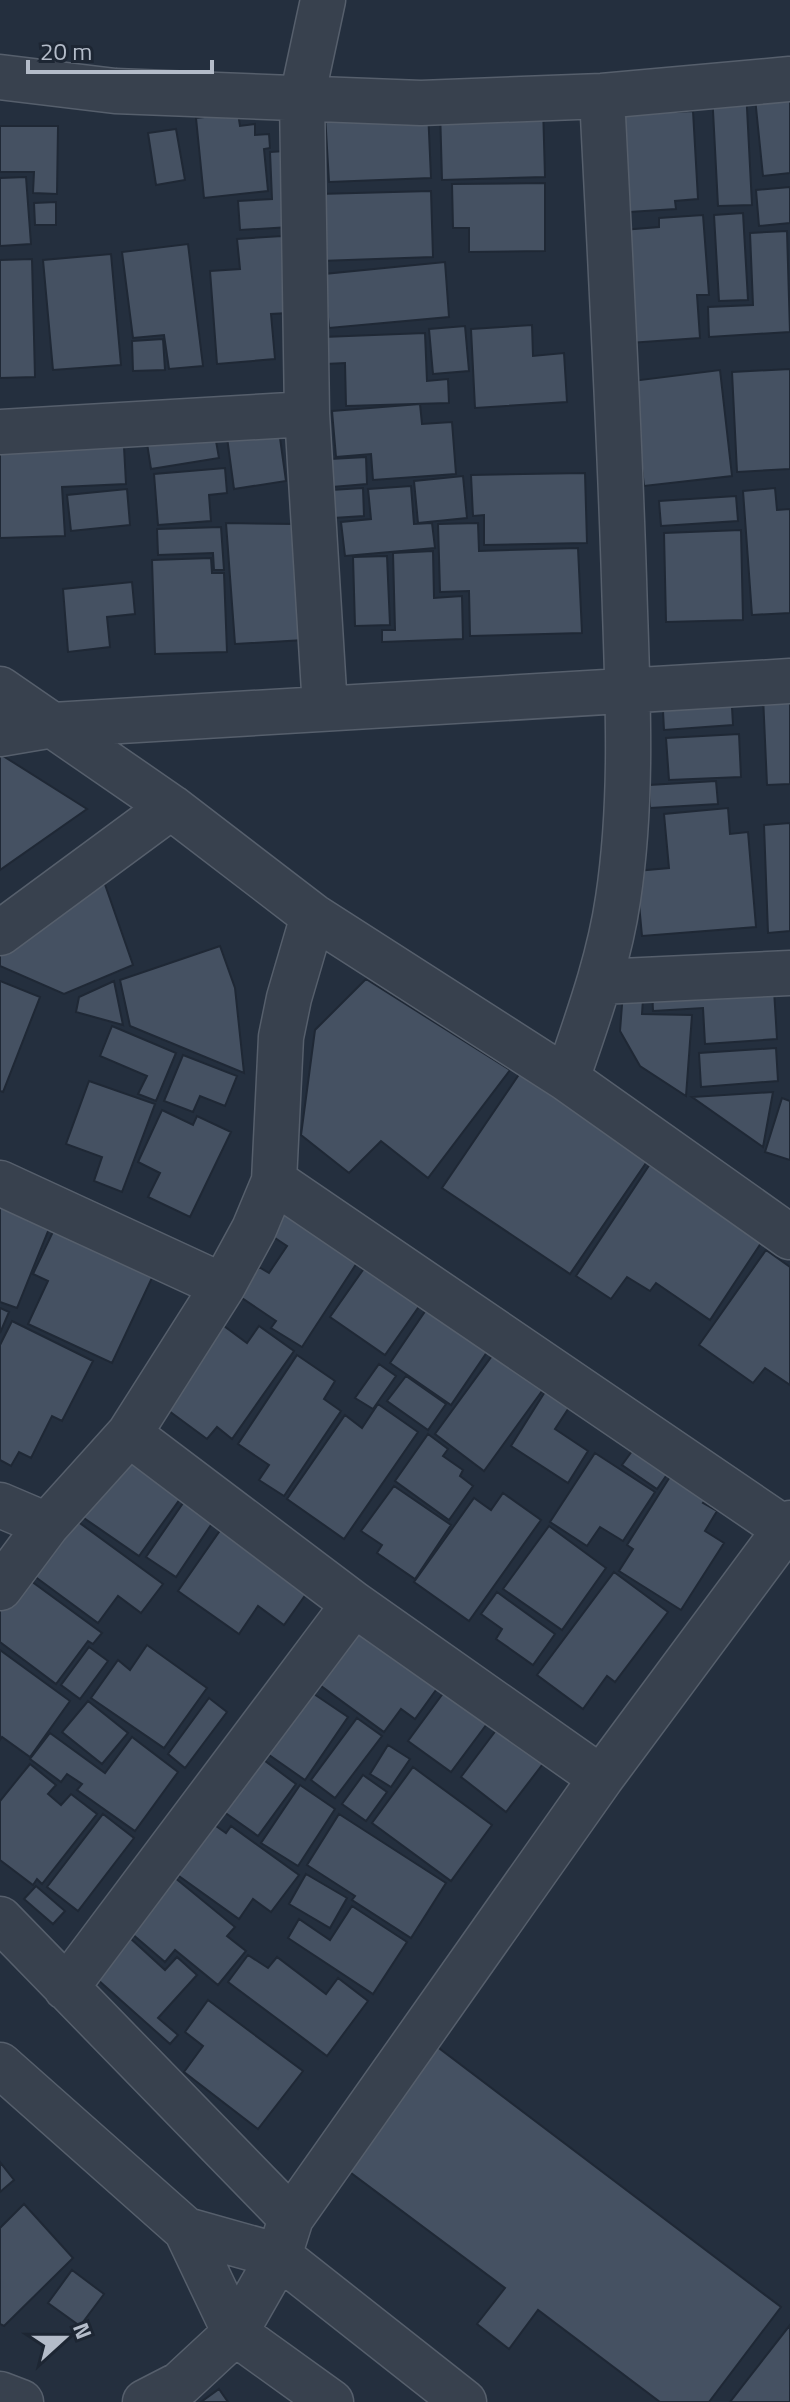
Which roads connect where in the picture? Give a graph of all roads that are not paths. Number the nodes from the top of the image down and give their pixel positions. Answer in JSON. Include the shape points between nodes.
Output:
{"nodes":[{"id":1,"x":323,"y":0,"type":"edge"},
{"id":2,"x":0,"y":77,"type":"edge"},
{"id":3,"x":790,"y":79,"type":"edge"},
{"id":4,"x":602,"y":96,"type":"junction"},
{"id":5,"x":302,"y":98,"type":"junction"},
{"id":6,"x":307,"y":414,"type":"junction"},
{"id":7,"x":0,"y":432,"type":"edge"},
{"id":8,"x":790,"y":681,"type":"edge"},
{"id":9,"x":0,"y":689,"type":"edge"},
{"id":10,"x":627,"y":689,"type":"junction"},
{"id":11,"x":325,"y":708,"type":"junction"},
{"id":12,"x":53,"y":725,"type":"junction"},
{"id":13,"x":0,"y":734,"type":"edge"},
{"id":14,"x":171,"y":807,"type":"junction"},
{"id":15,"x":313,"y":916,"type":"junction"},
{"id":16,"x":0,"y":933,"type":"edge"},
{"id":17,"x":790,"y":973,"type":"edge"},
{"id":18,"x":600,"y":982,"type":"junction"},
{"id":19,"x":567,"y":1079,"type":"junction"},
{"id":20,"x":274,"y":1181,"type":"junction"},
{"id":21,"x":0,"y":1183,"type":"edge"},
{"id":22,"x":787,"y":1232,"type":"edge"},
{"id":23,"x":223,"y":1286,"type":"junction"},
{"id":24,"x":129,"y":1434,"type":"junction"},
{"id":25,"x":0,"y":1505,"type":"edge"},
{"id":26,"x":47,"y":1525,"type":"junction"},
{"id":27,"x":788,"y":1526,"type":"edge"},
{"id":28,"x":0,"y":1588,"type":"edge"},
{"id":29,"x":354,"y":1604,"type":"junction"},
{"id":30,"x":601,"y":1778,"type":"junction"},
{"id":31,"x":0,"y":1919,"type":"edge"},
{"id":32,"x":66,"y":1988,"type":"junction"},
{"id":33,"x":0,"y":2065,"type":"edge"},
{"id":34,"x":186,"y":2230,"type":"junction"},
{"id":35,"x":285,"y":2237,"type":"junction"},
{"id":36,"x":235,"y":2333,"type":"junction"},
{"id":37,"x":0,"y":2394,"type":"edge"},
{"id":38,"x":21,"y":2402,"type":"edge"},
{"id":39,"x":145,"y":2402,"type":"edge"},
{"id":40,"x":331,"y":2402,"type":"edge"},
{"id":41,"x":464,"y":2402,"type":"edge"}],
"edges":[{"from":1,"to":5,"type":"street"},
{"from":2,"to":5,"type":"street","via":[[115,91]]},
{"from":3,"to":4,"type":"street"},
{"from":4,"to":5,"type":"street","via":[[421,103]]},
{"from":4,"to":10,"type":"street"},
{"from":5,"to":6,"type":"street"},
{"from":6,"to":7,"type":"street"},
{"from":6,"to":11,"type":"street"},
{"from":8,"to":10,"type":"street"},
{"from":9,"to":12,"type":"street"},
{"from":10,"to":11,"type":"street"},
{"from":10,"to":18,"type":"street","via":[[627,826],[618,902]]},
{"from":11,"to":12,"type":"street"},
{"from":12,"to":13,"type":"street"},
{"from":12,"to":14,"type":"street"},
{"from":14,"to":15,"type":"street"},
{"from":14,"to":16,"type":"street"},
{"from":15,"to":19,"type":"street"},
{"from":15,"to":20,"type":"street","via":[[281,1037]]},
{"from":17,"to":18,"type":"street"},
{"from":18,"to":19,"type":"street"},
{"from":19,"to":22,"type":"street"},
{"from":20,"to":23,"type":"street"},
{"from":20,"to":27,"type":"street"},
{"from":21,"to":23,"type":"street"},
{"from":23,"to":24,"type":"street"},
{"from":24,"to":26,"type":"street"},
{"from":24,"to":29,"type":"street"},
{"from":25,"to":26,"type":"street"},
{"from":26,"to":28,"type":"street"},
{"from":27,"to":30,"type":"street"},
{"from":29,"to":30,"type":"street"},
{"from":29,"to":32,"type":"street"},
{"from":30,"to":35,"type":"street"},
{"from":31,"to":32,"type":"street"},
{"from":32,"to":35,"type":"street"},
{"from":33,"to":34,"type":"street"},
{"from":34,"to":35,"type":"street"},
{"from":34,"to":36,"type":"street"},
{"from":35,"to":36,"type":"street"},
{"from":35,"to":41,"type":"street"},
{"from":36,"to":39,"type":"street","via":[[180,2384]]},
{"from":36,"to":40,"type":"street"},
{"from":37,"to":38,"type":"street"}]}
